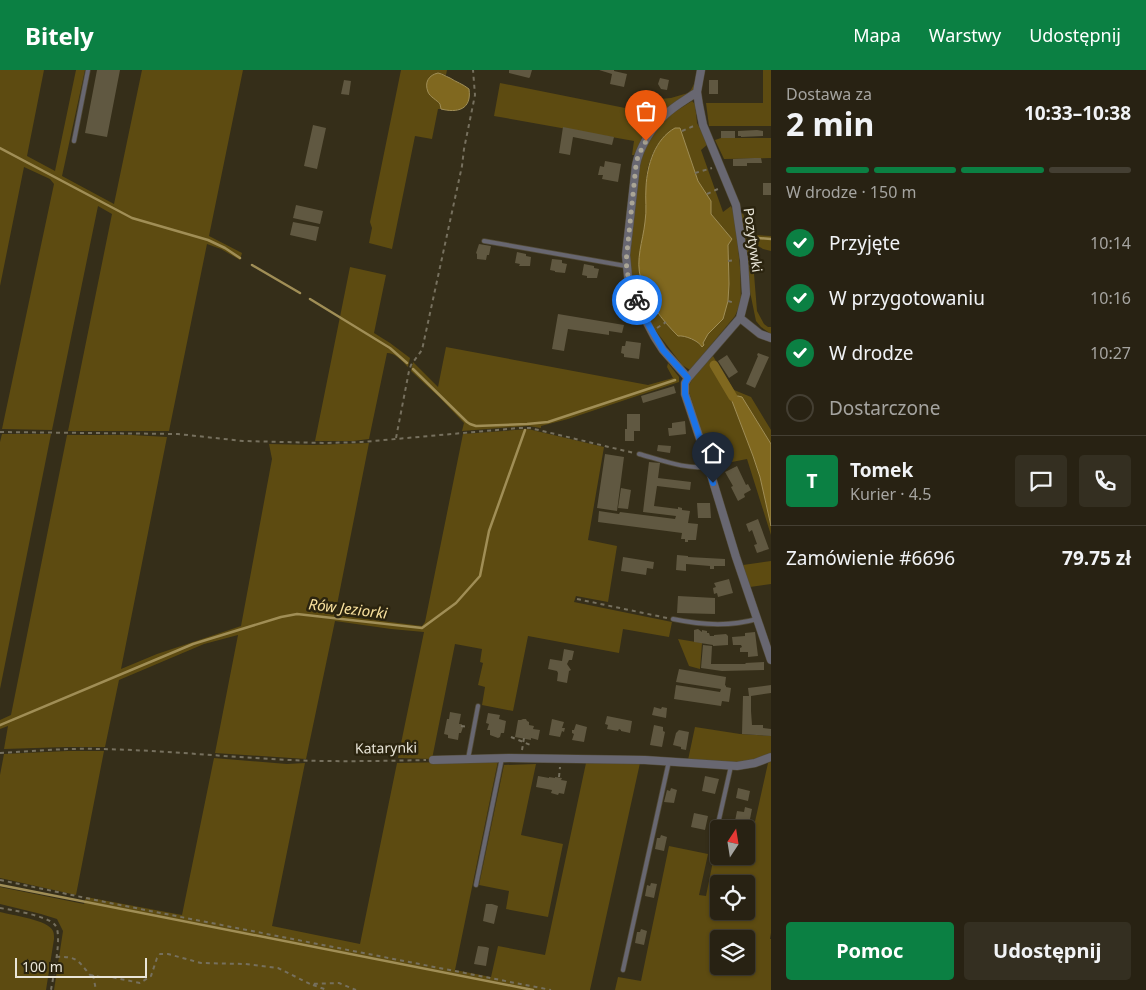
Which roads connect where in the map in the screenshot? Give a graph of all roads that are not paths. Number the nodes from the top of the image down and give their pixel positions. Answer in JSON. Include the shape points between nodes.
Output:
{"nodes":[{"id":1,"x":88,"y":70,"type":"edge"},
{"id":2,"x":701,"y":70,"type":"edge"},
{"id":3,"x":697,"y":92,"type":"junction"},
{"id":4,"x":74,"y":141,"type":"dead end"},
{"id":5,"x":484,"y":241,"type":"dead end"},
{"id":6,"x":626,"y":266,"type":"junction"},
{"id":7,"x":740,"y":318,"type":"junction"},
{"id":8,"x":771,"y":338,"type":"edge"},
{"id":9,"x":688,"y":378,"type":"junction"},
{"id":10,"x":639,"y":454,"type":"road end"},
{"id":11,"x":708,"y":466,"type":"junction"},
{"id":12,"x":673,"y":619,"type":"road end"},
{"id":13,"x":757,"y":620,"type":"junction"},
{"id":14,"x":771,"y":660,"type":"edge"},
{"id":15,"x":478,"y":706,"type":"dead end"},
{"id":16,"x":771,"y":757,"type":"edge"},
{"id":17,"x":502,"y":758,"type":"junction"},
{"id":18,"x":468,"y":759,"type":"junction"},
{"id":19,"x":433,"y":760,"type":"road end"},
{"id":20,"x":669,"y":761,"type":"junction"},
{"id":21,"x":730,"y":766,"type":"junction"},
{"id":22,"x":719,"y":820,"type":"edge"},
{"id":23,"x":476,"y":885,"type":"dead end"},
{"id":24,"x":623,"y":970,"type":"dead end"}],
"edges":[{"from":1,"to":4,"type":"lane"},
{"from":2,"to":3,"type":"street","name":"Pozytywki"},
{"from":3,"to":6,"type":"street","via":[[663,117],[638,156]]},
{"from":3,"to":7,"type":"street","name":"Pozytywki","via":[[703,125],[736,205],[746,294]]},
{"from":5,"to":6,"type":"lane"},
{"from":6,"to":9,"type":"street","via":[[630,286],[650,328],[663,350]]},
{"from":7,"to":8,"type":"street","via":[[755,331]]},
{"from":7,"to":9,"type":"street","name":"Pozytywki"},
{"from":9,"to":11,"type":"street","via":[[685,394]]},
{"from":10,"to":11,"type":"lane","via":[[690,467]]},
{"from":11,"to":13,"type":"street"},
{"from":12,"to":13,"type":"lane","via":[[706,625]]},
{"from":13,"to":14,"type":"street"},
{"from":15,"to":18,"type":"lane"},
{"from":16,"to":21,"type":"street","name":"Katarynki"},
{"from":17,"to":18,"type":"street","name":"Katarynki"},
{"from":17,"to":20,"type":"street","name":"Katarynki"},
{"from":17,"to":23,"type":"lane"},
{"from":18,"to":19,"type":"street","name":"Katarynki"},
{"from":20,"to":21,"type":"street","name":"Katarynki"},
{"from":20,"to":24,"type":"lane"},
{"from":21,"to":22,"type":"lane"}]}
